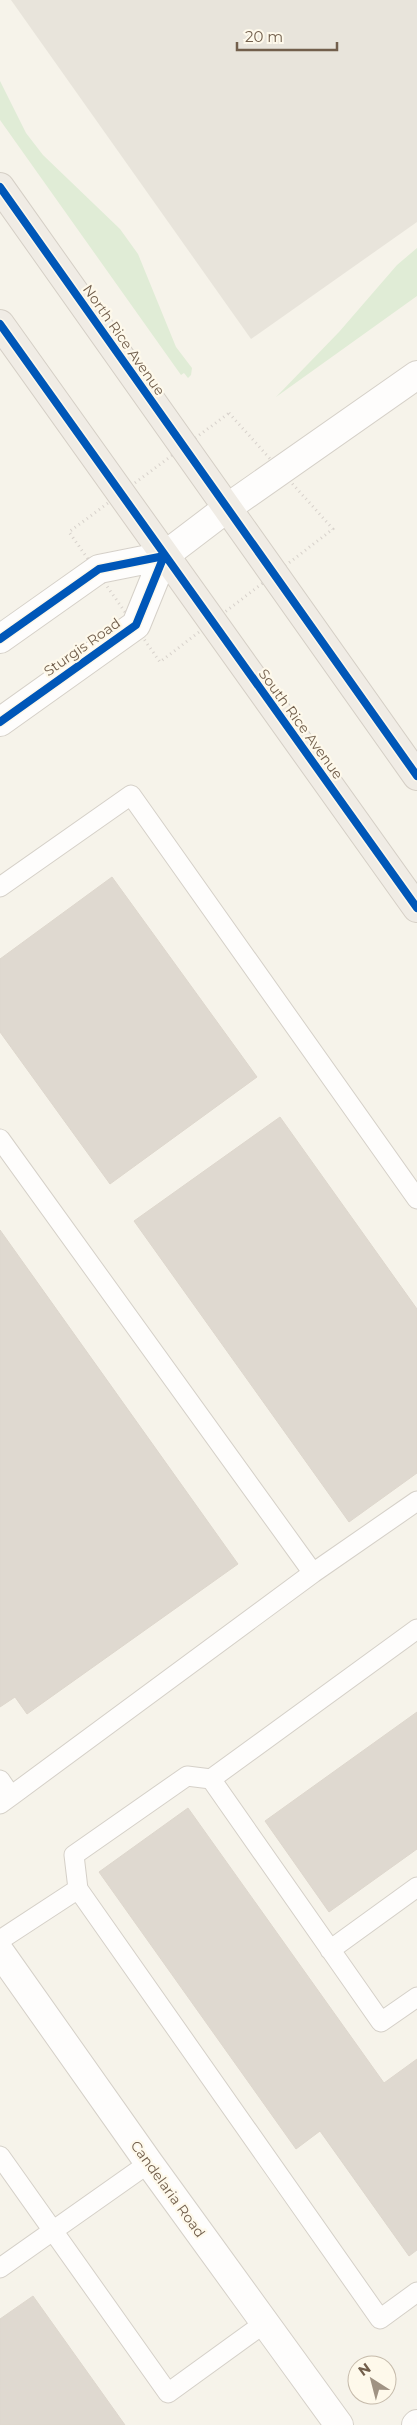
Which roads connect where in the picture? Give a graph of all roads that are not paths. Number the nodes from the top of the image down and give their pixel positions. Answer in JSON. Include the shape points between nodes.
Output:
{"nodes":[{"id":1,"x":0,"y":187,"type":"edge"},
{"id":2,"x":0,"y":324,"type":"edge"},
{"id":3,"x":417,"y":375,"type":"edge"},
{"id":4,"x":227,"y":508,"type":"junction"},
{"id":5,"x":164,"y":556,"type":"junction"},
{"id":6,"x":0,"y":639,"type":"edge"},
{"id":7,"x":0,"y":722,"type":"edge"},
{"id":8,"x":417,"y":776,"type":"edge"},
{"id":9,"x":0,"y":887,"type":"edge"},
{"id":10,"x":417,"y":908,"type":"edge"},
{"id":11,"x":0,"y":1139,"type":"edge"},
{"id":12,"x":417,"y":1199,"type":"edge"},
{"id":13,"x":417,"y":1501,"type":"edge"},
{"id":14,"x":313,"y":1573,"type":"junction"},
{"id":15,"x":417,"y":1629,"type":"edge"},
{"id":16,"x":211,"y":1779,"type":"junction"},
{"id":17,"x":0,"y":1780,"type":"edge"},
{"id":18,"x":6,"y":1800,"type":"edge"},
{"id":19,"x":417,"y":1887,"type":"edge"},
{"id":20,"x":78,"y":1889,"type":"junction"},
{"id":21,"x":0,"y":1940,"type":"edge"},
{"id":22,"x":330,"y":1950,"type":"junction"},
{"id":23,"x":0,"y":1952,"type":"edge"},
{"id":24,"x":417,"y":1997,"type":"edge"},
{"id":25,"x":0,"y":2156,"type":"edge"},
{"id":26,"x":149,"y":2163,"type":"junction"},
{"id":27,"x":53,"y":2230,"type":"junction"},
{"id":28,"x":0,"y":2268,"type":"edge"},
{"id":29,"x":417,"y":2292,"type":"edge"},
{"id":30,"x":266,"y":2322,"type":"junction"},
{"id":31,"x":339,"y":2425,"type":"edge"}],
"edges":[{"from":1,"to":4,"type":"highway","name":"North Rice Avenue"},
{"from":2,"to":5,"type":"highway"},
{"from":3,"to":4,"type":"street"},
{"from":4,"to":5,"type":"street"},
{"from":4,"to":8,"type":"highway"},
{"from":5,"to":6,"type":"street","via":[[99,569]]},
{"from":5,"to":7,"type":"street","name":"Sturgis Road","via":[[136,626]]},
{"from":5,"to":10,"type":"highway","name":"South Rice Avenue"},
{"from":9,"to":12,"type":"lane","via":[[131,795]]},
{"from":11,"to":14,"type":"lane"},
{"from":13,"to":14,"type":"lane"},
{"from":14,"to":18,"type":"lane"},
{"from":15,"to":16,"type":"lane"},
{"from":16,"to":20,"type":"lane","via":[[187,1776],[74,1855]]},
{"from":16,"to":22,"type":"lane"},
{"from":17,"to":18,"type":"lane"},
{"from":19,"to":22,"type":"lane"},
{"from":20,"to":21,"type":"lane"},
{"from":20,"to":29,"type":"lane","via":[[380,2320]]},
{"from":22,"to":24,"type":"lane","via":[[381,2022]]},
{"from":23,"to":26,"type":"street","name":"Candelaria Road"},
{"from":25,"to":27,"type":"lane"},
{"from":26,"to":27,"type":"lane"},
{"from":26,"to":30,"type":"street","name":"Candelaria Road"},
{"from":27,"to":28,"type":"lane"},
{"from":27,"to":30,"type":"lane","via":[[168,2393]]},
{"from":30,"to":31,"type":"street","name":"Candelaria Road"}]}
